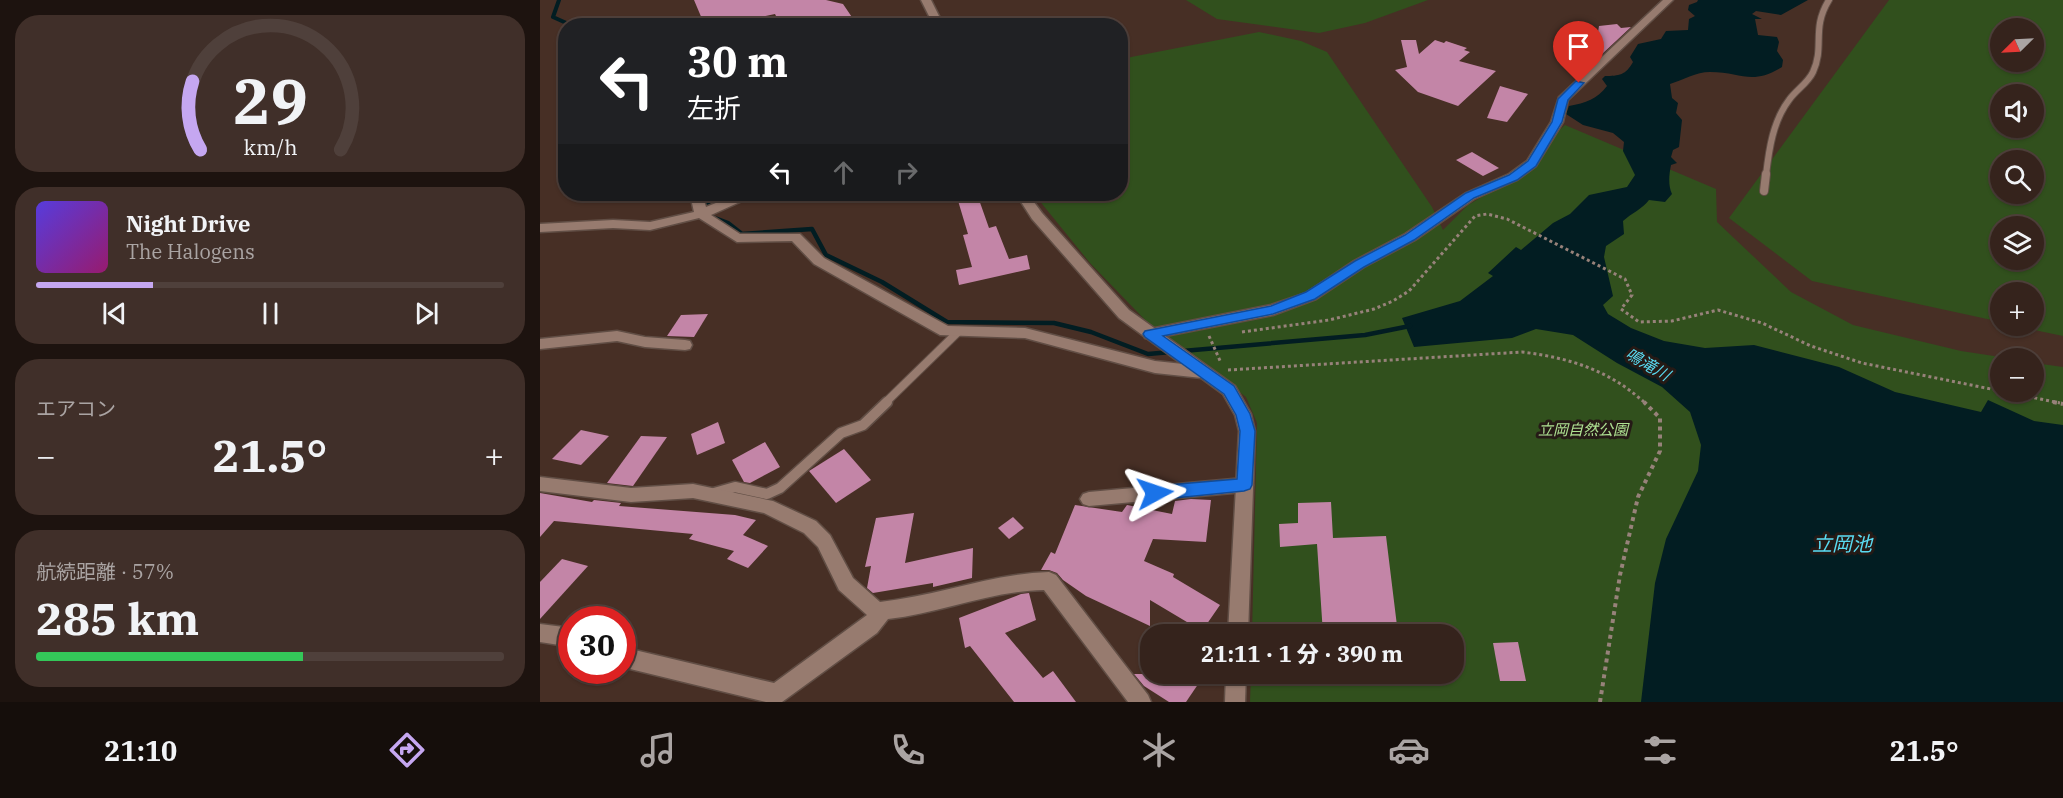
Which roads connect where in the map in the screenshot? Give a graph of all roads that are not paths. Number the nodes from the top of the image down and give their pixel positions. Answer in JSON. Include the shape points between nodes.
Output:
{"nodes":[{"id":1,"x":1668,"y":0,"type":"edge"},
{"id":2,"x":1829,"y":0,"type":"edge"},
{"id":3,"x":930,"y":1,"type":"edge"},
{"id":4,"x":936,"y":18,"type":"edge"},
{"id":5,"x":1764,"y":191,"type":"dead end"},
{"id":6,"x":698,"y":201,"type":"edge"},
{"id":7,"x":732,"y":201,"type":"edge"},
{"id":8,"x":1026,"y":201,"type":"edge"},
{"id":9,"x":701,"y":214,"type":"junction"},
{"id":10,"x":540,"y":228,"type":"edge"},
{"id":11,"x":959,"y":331,"type":"junction"},
{"id":12,"x":1150,"y":334,"type":"junction"},
{"id":13,"x":540,"y":344,"type":"edge"},
{"id":14,"x":685,"y":345,"type":"dead end"},
{"id":15,"x":1202,"y":372,"type":"junction"},
{"id":16,"x":540,"y":484,"type":"edge"},
{"id":17,"x":1244,"y":485,"type":"junction"},
{"id":18,"x":710,"y":494,"type":"junction"},
{"id":19,"x":1089,"y":499,"type":"dead end"},
{"id":20,"x":883,"y":610,"type":"junction"},
{"id":21,"x":1238,"y":624,"type":"edge"},
{"id":22,"x":540,"y":633,"type":"edge"},
{"id":23,"x":558,"y":636,"type":"edge"},
{"id":24,"x":636,"y":662,"type":"edge"},
{"id":25,"x":1236,"y":684,"type":"edge"},
{"id":26,"x":1141,"y":702,"type":"edge"},
{"id":27,"x":1235,"y":702,"type":"edge"}],
"edges":[{"from":1,"to":12,"type":"street","via":[[1563,99],[1557,122],[1532,164],[1513,177],[1470,196],[1311,296],[1273,310]]},
{"from":2,"to":5,"type":"lane","via":[[1816,28],[1818,51],[1813,72],[1780,112],[1771,136]]},
{"from":3,"to":4,"type":"street"},
{"from":6,"to":9,"type":"street"},
{"from":7,"to":9,"type":"street"},
{"from":8,"to":12,"type":"street","via":[[1110,300]]},
{"from":9,"to":10,"type":"street","via":[[650,226]]},
{"from":9,"to":11,"type":"street","via":[[737,238],[795,237],[819,261],[945,331]]},
{"from":11,"to":15,"type":"street","via":[[1025,333],[1155,367]]},
{"from":11,"to":18,"type":"lane","via":[[863,425],[841,433],[780,488],[767,494],[735,487]]},
{"from":12,"to":15,"type":"street"},
{"from":13,"to":14,"type":"street","via":[[617,336]]},
{"from":15,"to":17,"type":"street","via":[[1229,390],[1243,414],[1247,431]]},
{"from":16,"to":18,"type":"street","via":[[631,495],[693,491]]},
{"from":17,"to":19,"type":"street"},
{"from":17,"to":21,"type":"street"},
{"from":18,"to":20,"type":"street","via":[[767,506],[810,527],[824,541],[846,584],[877,610]]},
{"from":20,"to":24,"type":"street","via":[[870,626],[776,693]]},
{"from":20,"to":26,"type":"street","via":[[1029,580],[1049,581]]},
{"from":22,"to":23,"type":"street"},
{"from":25,"to":27,"type":"street"}]}
